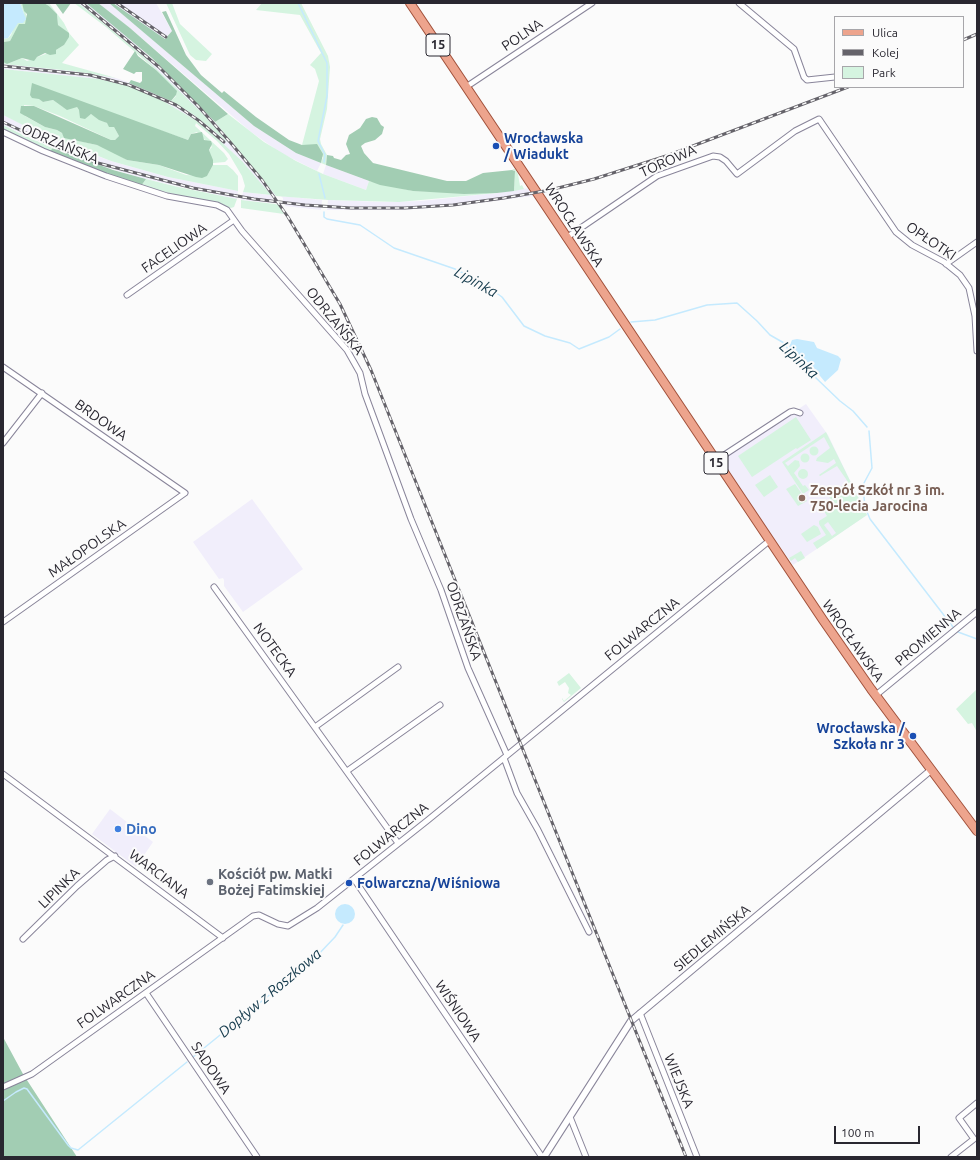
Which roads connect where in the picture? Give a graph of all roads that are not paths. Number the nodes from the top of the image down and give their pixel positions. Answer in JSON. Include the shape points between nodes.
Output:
{"nodes":[{"id":1,"x":410,"y":3,"type":"edge"},
{"id":2,"x":592,"y":3,"type":"edge"},
{"id":3,"x":739,"y":3,"type":"edge"},
{"id":4,"x":834,"y":77,"type":"edge"},
{"id":5,"x":466,"y":87,"type":"junction"},
{"id":6,"x":819,"y":119,"type":"joint"},
{"id":7,"x":3,"y":132,"type":"edge"},
{"id":8,"x":234,"y":220,"type":"junction"},
{"id":9,"x":566,"y":238,"type":"junction"},
{"id":10,"x":977,"y":242,"type":"edge"},
{"id":11,"x":946,"y":264,"type":"junction"},
{"id":12,"x":127,"y":295,"type":"dead end"},
{"id":13,"x":977,"y":352,"type":"edge"},
{"id":14,"x":3,"y":367,"type":"edge"},
{"id":15,"x":42,"y":393,"type":"junction"},
{"id":16,"x":800,"y":413,"type":"dead end"},
{"id":17,"x":3,"y":443,"type":"edge"},
{"id":18,"x":716,"y":461,"type":"junction"},
{"id":19,"x":186,"y":493,"type":"joint"},
{"id":20,"x":769,"y":541,"type":"junction"},
{"id":21,"x":214,"y":587,"type":"dead end"},
{"id":22,"x":977,"y":612,"type":"edge"},
{"id":23,"x":3,"y":622,"type":"edge"},
{"id":24,"x":398,"y":667,"type":"dead end"},
{"id":25,"x":876,"y":695,"type":"junction"},
{"id":26,"x":440,"y":705,"type":"dead end"},
{"id":27,"x":316,"y":727,"type":"junction"},
{"id":28,"x":506,"y":756,"type":"junction"},
{"id":29,"x":931,"y":770,"type":"junction"},
{"id":30,"x":347,"y":771,"type":"junction"},
{"id":31,"x":3,"y":774,"type":"edge"},
{"id":32,"x":977,"y":831,"type":"edge"},
{"id":33,"x":398,"y":843,"type":"junction"},
{"id":34,"x":115,"y":856,"type":"junction"},
{"id":35,"x":354,"y":879,"type":"junction"},
{"id":36,"x":589,"y":932,"type":"dead end"},
{"id":37,"x":223,"y":938,"type":"junction"},
{"id":38,"x":23,"y":939,"type":"dead end"},
{"id":39,"x":146,"y":993,"type":"junction"},
{"id":40,"x":640,"y":1013,"type":"junction"},
{"id":41,"x":3,"y":1087,"type":"edge"},
{"id":42,"x":977,"y":1103,"type":"edge"},
{"id":43,"x":570,"y":1117,"type":"junction"},
{"id":44,"x":257,"y":1157,"type":"edge"},
{"id":45,"x":543,"y":1157,"type":"edge"},
{"id":46,"x":586,"y":1157,"type":"edge"},
{"id":47,"x":696,"y":1157,"type":"edge"},
{"id":48,"x":951,"y":1157,"type":"edge"}],
"edges":[{"from":1,"to":5,"type":"main road","name":"WROCŁAWSKA","number":"15"},
{"from":2,"to":5,"type":"street","name":"POLNA"},
{"from":3,"to":4,"type":"street","via":[[794,49],[807,80]]},
{"from":5,"to":9,"type":"main road","name":"WROCŁAWSKA","number":"15"},
{"from":6,"to":9,"type":"street","name":"TOROWA","via":[[795,132],[737,174],[726,161],[713,156],[657,176]]},
{"from":6,"to":11,"type":"street","name":"OPŁOTKI","via":[[896,232],[912,245]]},
{"from":7,"to":8,"type":"street","name":"ODRZAŃSKA","via":[[106,176],[167,196],[217,205],[227,210]]},
{"from":8,"to":12,"type":"street","name":"FACELIOWA"},
{"from":8,"to":28,"type":"street","name":"ODRZAŃSKA","via":[[355,362],[468,668]]},
{"from":9,"to":18,"type":"main road","name":"WROCŁAWSKA","number":"15"},
{"from":10,"to":11,"type":"street"},
{"from":11,"to":13,"type":"street","name":"OPŁOTKI","via":[[960,275],[969,288],[975,316]]},
{"from":14,"to":15,"type":"street","name":"BRDOWA"},
{"from":15,"to":17,"type":"street"},
{"from":15,"to":19,"type":"street","name":"BRDOWA"},
{"from":16,"to":18,"type":"street","via":[[790,412]]},
{"from":18,"to":20,"type":"main road","name":"WROCŁAWSKA","number":"15"},
{"from":19,"to":23,"type":"street","name":"MAŁOPOLSKA"},
{"from":20,"to":25,"type":"main road","name":"WROCŁAWSKA","number":"15"},
{"from":20,"to":28,"type":"street","name":"FOLWARCZNA"},
{"from":21,"to":27,"type":"street","name":"NOTECKA"},
{"from":22,"to":25,"type":"street","name":"PROMIENNA"},
{"from":24,"to":27,"type":"street"},
{"from":25,"to":29,"type":"main road","name":"WROCŁAWSKA","number":"15"},
{"from":26,"to":30,"type":"street"},
{"from":27,"to":30,"type":"street","name":"NOTECKA"},
{"from":28,"to":33,"type":"street","name":"FOLWARCZNA"},
{"from":28,"to":36,"type":"street","name":"ODRZAŃSKA","via":[[517,793]]},
{"from":29,"to":32,"type":"main road","name":"WROCŁAWSKA","number":"15"},
{"from":29,"to":40,"type":"street","name":"SIEDLEMIŃSKA"},
{"from":30,"to":33,"type":"street","name":"NOTECKA"},
{"from":31,"to":34,"type":"street","name":"WARCIANA"},
{"from":33,"to":35,"type":"street","name":"FOLWARCZNA"},
{"from":34,"to":37,"type":"street","name":"WARCIANA"},
{"from":34,"to":38,"type":"street","name":"LIPINKA","via":[[77,886]]},
{"from":35,"to":37,"type":"street","name":"FOLWARCZNA","via":[[292,924],[283,926],[266,917],[253,916]]},
{"from":35,"to":45,"type":"street","name":"WIŚNIOWA"},
{"from":37,"to":39,"type":"street","name":"FOLWARCZNA"},
{"from":39,"to":41,"type":"street","name":"FOLWARCZNA","via":[[32,1074]]},
{"from":39,"to":44,"type":"street","name":"SADOWA"},
{"from":40,"to":43,"type":"street","name":"SIEDLEMIŃSKA","via":[[628,1026]]},
{"from":40,"to":47,"type":"street","name":"WIEJSKA"},
{"from":42,"to":48,"type":"street","via":[[959,1118],[974,1139]]},
{"from":43,"to":45,"type":"street","name":"SIEDLEMIŃSKA"},
{"from":43,"to":46,"type":"street"}]}
